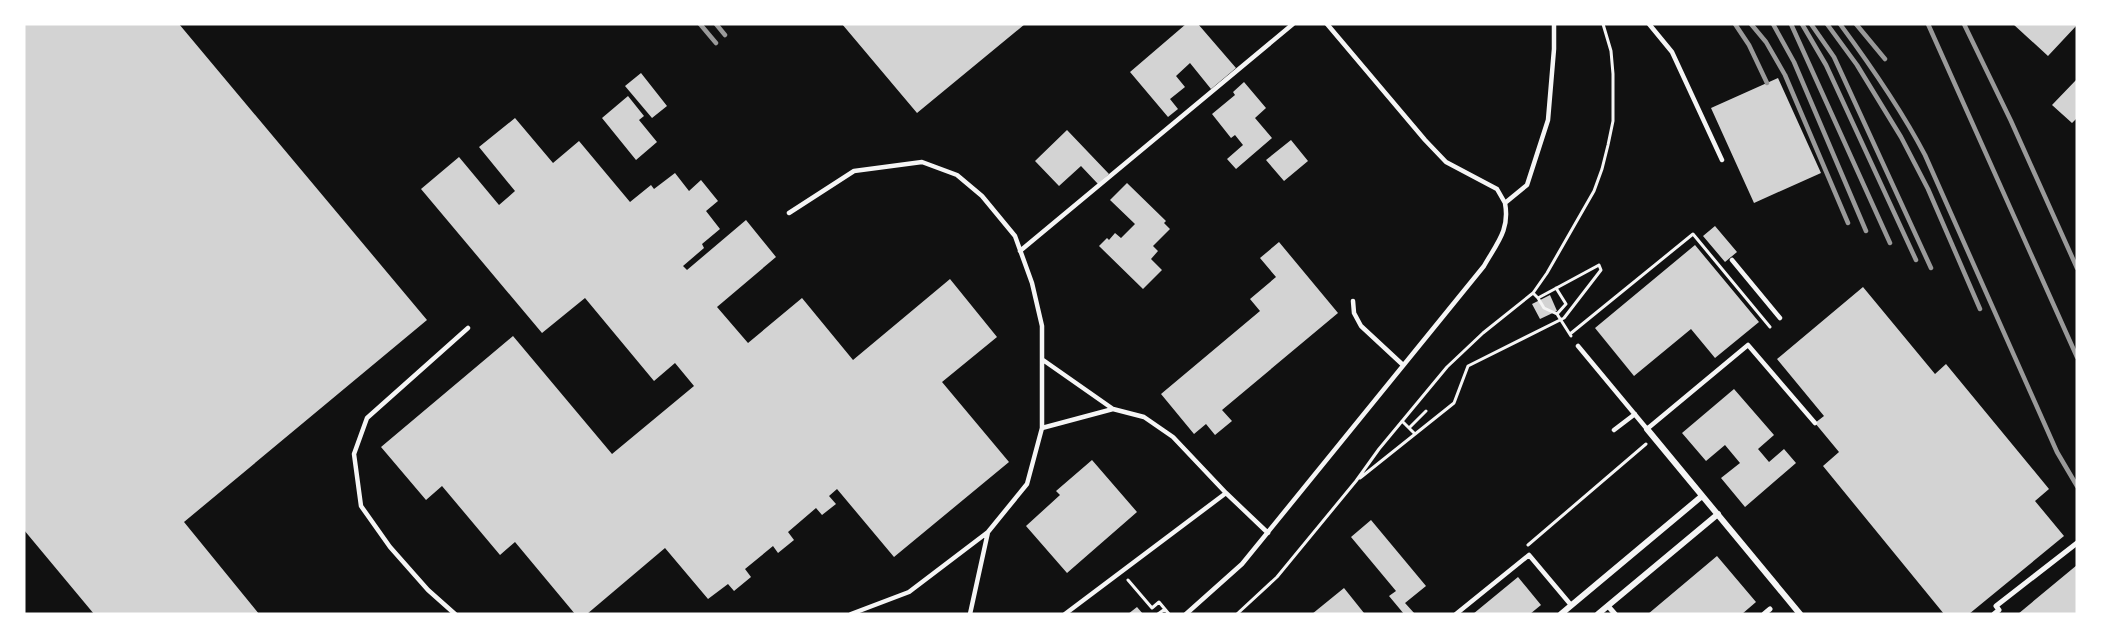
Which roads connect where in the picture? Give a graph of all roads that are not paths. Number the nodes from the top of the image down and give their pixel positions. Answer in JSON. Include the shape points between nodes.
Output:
{"nodes":[{"id":1,"x":1293,"y":24,"type":"edge"},
{"id":2,"x":1327,"y":24,"type":"edge"},
{"id":3,"x":1554,"y":24,"type":"edge"},
{"id":4,"x":1649,"y":24,"type":"edge"},
{"id":5,"x":1722,"y":160,"type":"dead end"},
{"id":6,"x":1505,"y":203,"type":"junction"},
{"id":7,"x":789,"y":213,"type":"dead end"},
{"id":8,"x":1020,"y":251,"type":"junction"},
{"id":9,"x":1732,"y":260,"type":"dead end"},
{"id":10,"x":1353,"y":301,"type":"dead end"},
{"id":11,"x":1780,"y":318,"type":"dead end"},
{"id":12,"x":468,"y":328,"type":"dead end"},
{"id":13,"x":1578,"y":346,"type":"dead end"},
{"id":14,"x":1043,"y":360,"type":"junction"},
{"id":15,"x":1403,"y":365,"type":"junction"},
{"id":16,"x":1113,"y":409,"type":"junction"},
{"id":17,"x":1635,"y":414,"type":"junction"},
{"id":18,"x":1815,"y":423,"type":"dead end"},
{"id":19,"x":1042,"y":428,"type":"junction"},
{"id":20,"x":1647,"y":429,"type":"junction"},
{"id":21,"x":1614,"y":430,"type":"dead end"},
{"id":22,"x":1226,"y":493,"type":"junction"},
{"id":23,"x":1702,"y":496,"type":"junction"},
{"id":24,"x":1718,"y":514,"type":"junction"},
{"id":25,"x":988,"y":532,"type":"junction"},
{"id":26,"x":1268,"y":533,"type":"junction"},
{"id":27,"x":2077,"y":543,"type":"edge"},
{"id":28,"x":1572,"y":605,"type":"junction"},
{"id":29,"x":1608,"y":606,"type":"junction"},
{"id":30,"x":1770,"y":609,"type":"dead end"},
{"id":31,"x":1995,"y":613,"type":"edge"},
{"id":32,"x":455,"y":614,"type":"edge"},
{"id":33,"x":851,"y":614,"type":"edge"},
{"id":34,"x":970,"y":614,"type":"edge"},
{"id":35,"x":1065,"y":614,"type":"edge"},
{"id":36,"x":1186,"y":614,"type":"edge"},
{"id":37,"x":1456,"y":614,"type":"edge"},
{"id":38,"x":1561,"y":614,"type":"edge"},
{"id":39,"x":1598,"y":614,"type":"edge"},
{"id":40,"x":1615,"y":614,"type":"edge"},
{"id":41,"x":1764,"y":614,"type":"edge"},
{"id":42,"x":1800,"y":614,"type":"edge"}],
"edges":[{"from":1,"to":8,"type":"lane"},
{"from":2,"to":6,"type":"lane","via":[[1446,162],[1497,189]]},
{"from":3,"to":6,"type":"lane","via":[[1548,120],[1527,185]]},
{"from":4,"to":5,"type":"lane","via":[[1672,52]]},
{"from":6,"to":15,"type":"lane","via":[[1506,230],[1484,266]]},
{"from":7,"to":8,"type":"lane","via":[[854,171],[922,162],[957,175],[982,196],[1015,236]]},
{"from":8,"to":14,"type":"lane","via":[[1042,326]]},
{"from":9,"to":11,"type":"lane"},
{"from":10,"to":15,"type":"lane","via":[[1361,326]]},
{"from":12,"to":32,"type":"lane","via":[[367,418],[354,454],[361,506],[420,582]]},
{"from":13,"to":17,"type":"lane"},
{"from":14,"to":16,"type":"lane"},
{"from":14,"to":19,"type":"lane"},
{"from":15,"to":26,"type":"lane"},
{"from":16,"to":19,"type":"lane"},
{"from":16,"to":22,"type":"lane","via":[[1144,417],[1173,437]]},
{"from":17,"to":20,"type":"lane"},
{"from":17,"to":21,"type":"lane"},
{"from":18,"to":20,"type":"lane","via":[[1748,345]]},
{"from":19,"to":25,"type":"lane","via":[[1027,484]]},
{"from":20,"to":23,"type":"street"},
{"from":22,"to":26,"type":"lane"},
{"from":22,"to":35,"type":"lane"},
{"from":23,"to":24,"type":"street"},
{"from":23,"to":28,"type":"street"},
{"from":24,"to":29,"type":"street"},
{"from":24,"to":42,"type":"street"},
{"from":25,"to":33,"type":"lane","via":[[909,592]]},
{"from":25,"to":34,"type":"lane"},
{"from":26,"to":36,"type":"lane","via":[[1242,564]]},
{"from":27,"to":31,"type":"street","via":[[1996,606],[1999,610]]},
{"from":28,"to":37,"type":"lane","via":[[1529,555]]},
{"from":28,"to":38,"type":"street"},
{"from":29,"to":39,"type":"street"},
{"from":29,"to":40,"type":"street"},
{"from":30,"to":41,"type":"street"}]}
